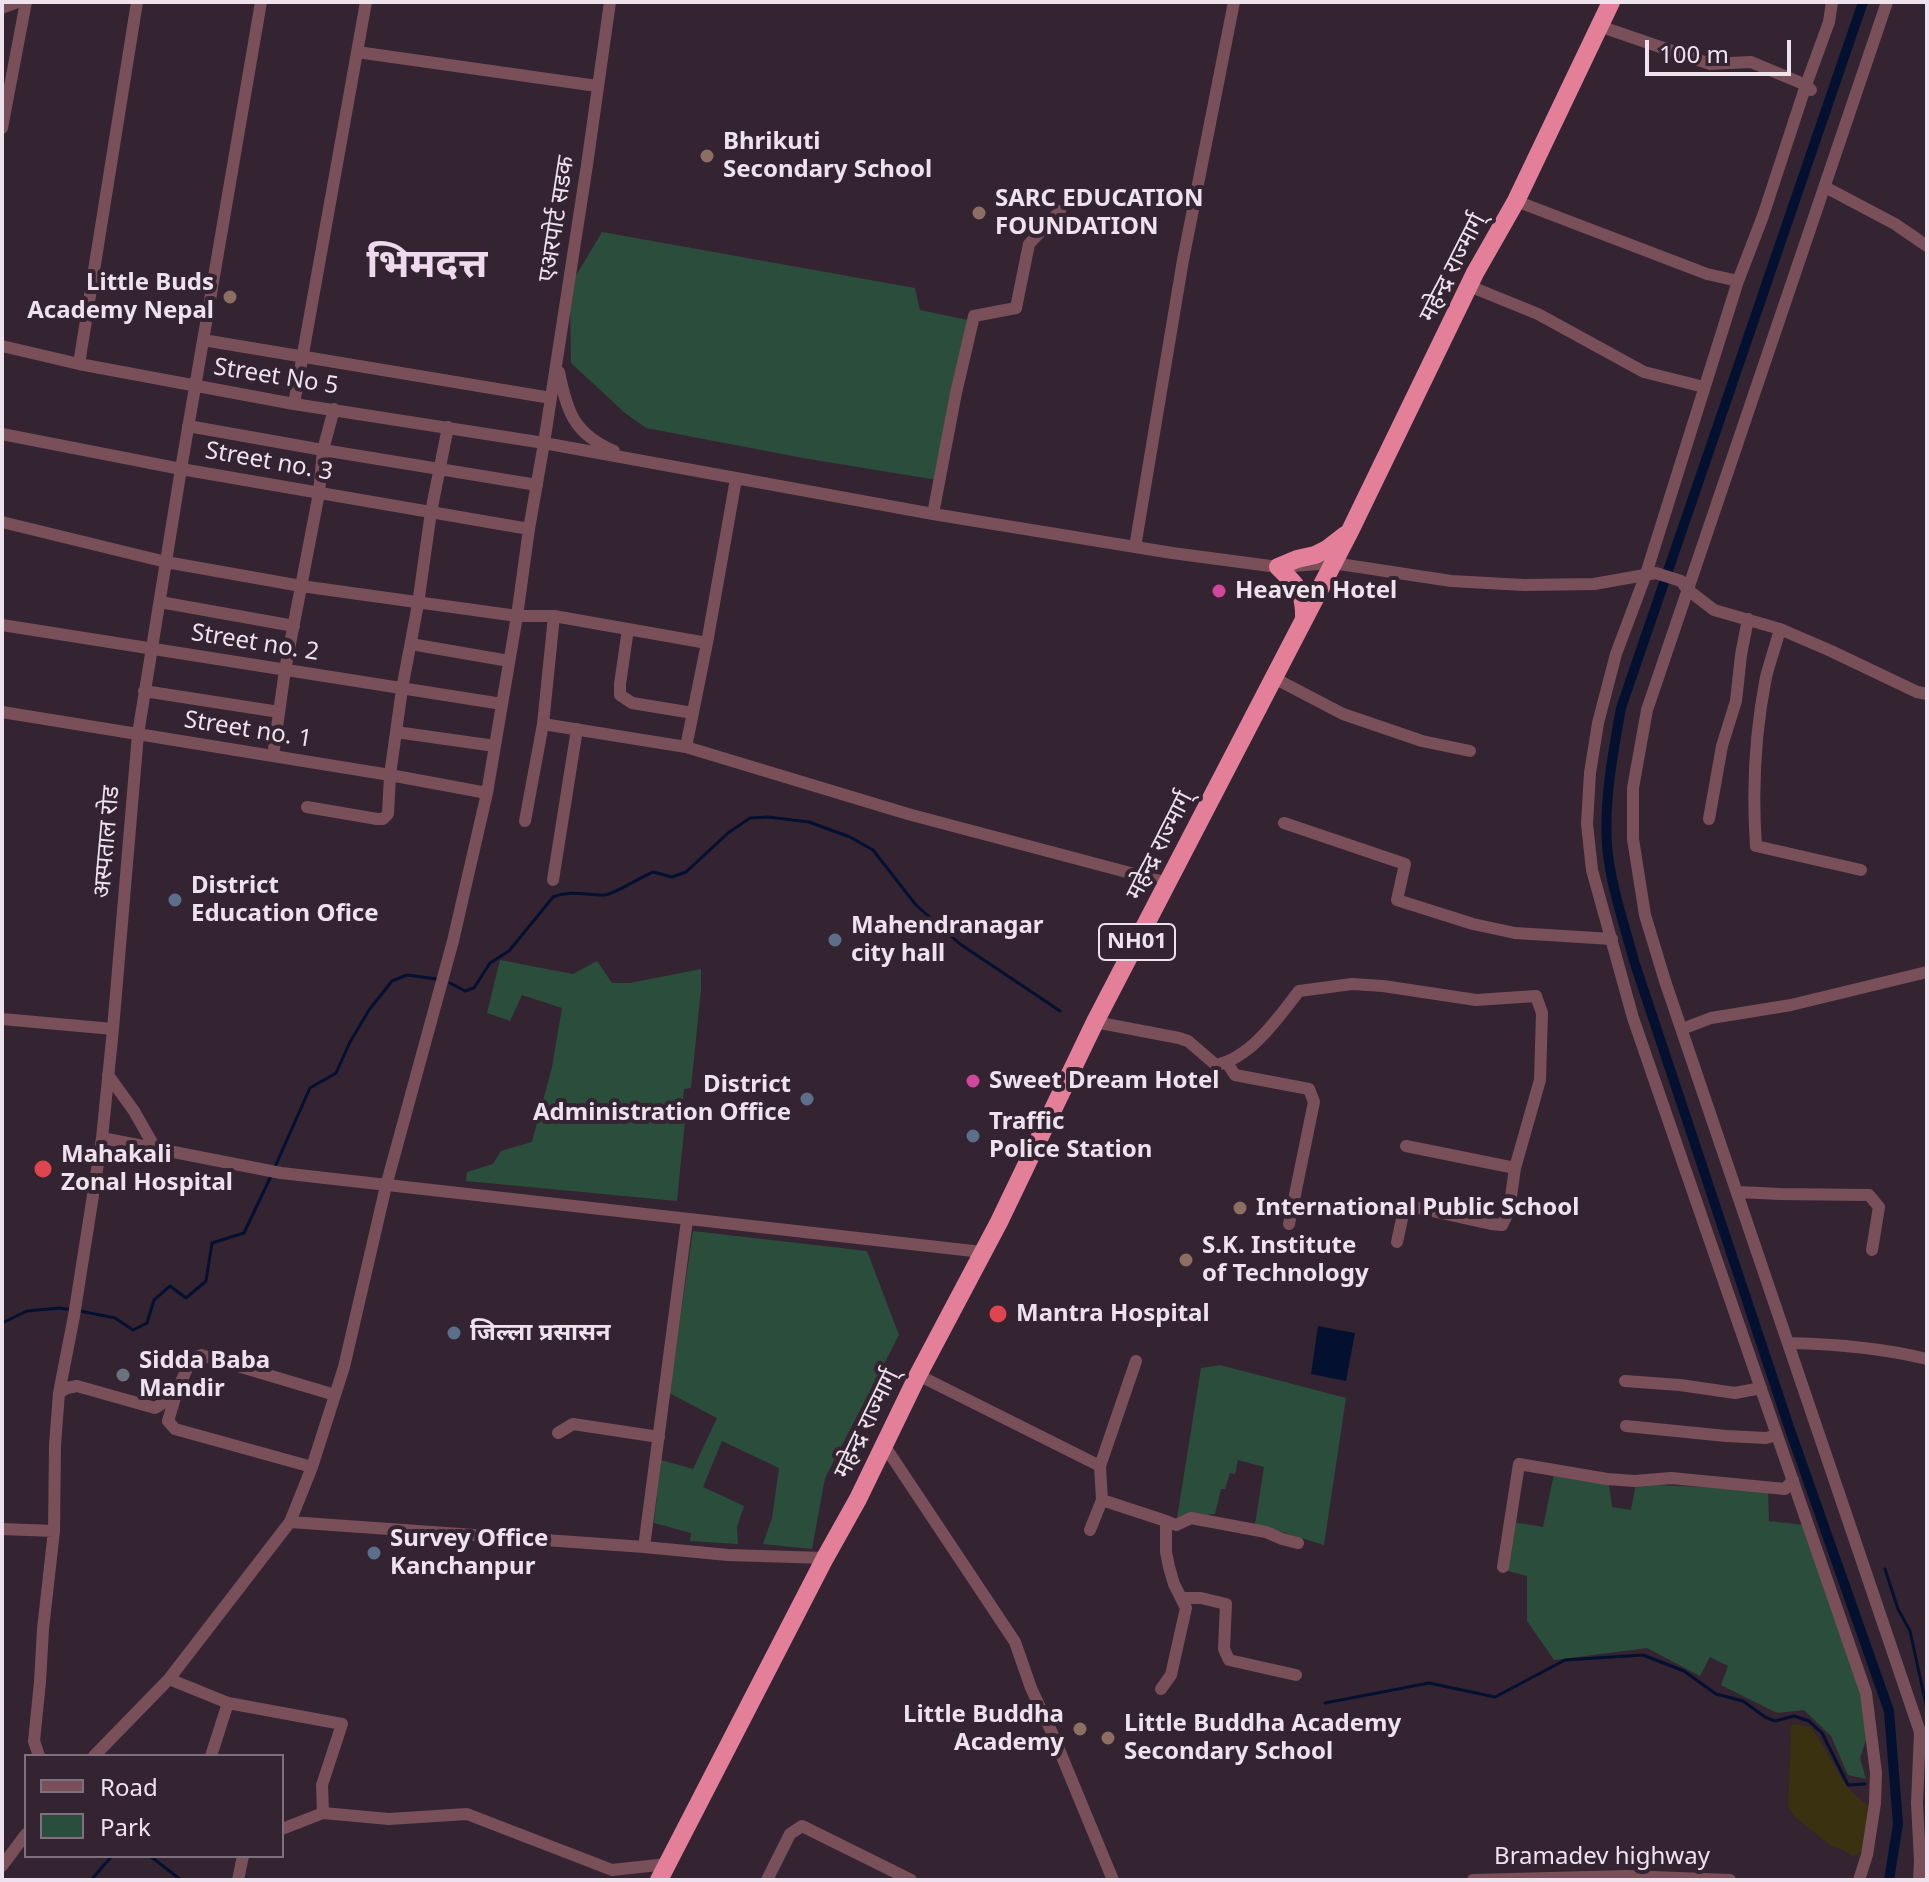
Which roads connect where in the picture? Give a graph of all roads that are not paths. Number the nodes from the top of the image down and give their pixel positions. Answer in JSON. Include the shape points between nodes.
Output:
{"nodes":[{"id":1,"x":18,"y":2,"type":"edge"},
{"id":2,"x":26,"y":2,"type":"edge"},
{"id":3,"x":137,"y":2,"type":"edge"},
{"id":4,"x":261,"y":2,"type":"edge"},
{"id":5,"x":366,"y":2,"type":"edge"},
{"id":6,"x":610,"y":2,"type":"edge"},
{"id":7,"x":1234,"y":2,"type":"edge"},
{"id":8,"x":1611,"y":2,"type":"edge"},
{"id":9,"x":1832,"y":2,"type":"edge"},
{"id":10,"x":1887,"y":2,"type":"edge"},
{"id":11,"x":2,"y":8,"type":"edge"},
{"id":12,"x":1599,"y":26,"type":"junction"},
{"id":13,"x":357,"y":52,"type":"junction"},
{"id":14,"x":597,"y":86,"type":"junction"},
{"id":15,"x":1808,"y":88,"type":"junction"},
{"id":16,"x":2,"y":128,"type":"edge"},
{"id":17,"x":1825,"y":187,"type":"junction"},
{"id":18,"x":1516,"y":201,"type":"junction"},
{"id":19,"x":1060,"y":211,"type":"dead end"},
{"id":20,"x":1927,"y":246,"type":"edge"},
{"id":21,"x":1738,"y":281,"type":"junction"},
{"id":22,"x":1469,"y":286,"type":"junction"},
{"id":23,"x":203,"y":340,"type":"junction"},
{"id":24,"x":2,"y":346,"type":"edge"},
{"id":25,"x":303,"y":356,"type":"junction"},
{"id":26,"x":557,"y":361,"type":"junction"},
{"id":27,"x":79,"y":364,"type":"junction"},
{"id":28,"x":195,"y":386,"type":"junction"},
{"id":29,"x":1704,"y":387,"type":"junction"},
{"id":30,"x":551,"y":398,"type":"junction"},
{"id":31,"x":294,"y":404,"type":"junction"},
{"id":32,"x":334,"y":409,"type":"junction"},
{"id":33,"x":188,"y":426,"type":"junction"},
{"id":34,"x":448,"y":427,"type":"junction"},
{"id":35,"x":2,"y":434,"type":"edge"},
{"id":36,"x":544,"y":443,"type":"junction"},
{"id":37,"x":323,"y":450,"type":"junction"},
{"id":38,"x":634,"y":459,"type":"junction"},
{"id":39,"x":440,"y":468,"type":"junction"},
{"id":40,"x":181,"y":469,"type":"junction"},
{"id":41,"x":736,"y":479,"type":"junction"},
{"id":42,"x":537,"y":485,"type":"junction"},
{"id":43,"x":319,"y":493,"type":"junction"},
{"id":44,"x":431,"y":512,"type":"junction"},
{"id":45,"x":933,"y":514,"type":"junction"},
{"id":46,"x":2,"y":522,"type":"edge"},
{"id":47,"x":529,"y":529,"type":"junction"},
{"id":48,"x":1350,"y":531,"type":"junction"},
{"id":49,"x":1135,"y":547,"type":"junction"},
{"id":50,"x":166,"y":562,"type":"junction"},
{"id":51,"x":1333,"y":563,"type":"junction"},
{"id":52,"x":1278,"y":567,"type":"junction"},
{"id":53,"x":1651,"y":574,"type":"junction"},
{"id":54,"x":301,"y":586,"type":"junction"},
{"id":55,"x":1688,"y":590,"type":"junction"},
{"id":56,"x":160,"y":602,"type":"junction"},
{"id":57,"x":418,"y":604,"type":"junction"},
{"id":58,"x":517,"y":616,"type":"junction"},
{"id":59,"x":554,"y":616,"type":"junction"},
{"id":60,"x":1748,"y":619,"type":"junction"},
{"id":61,"x":1304,"y":622,"type":"junction"},
{"id":62,"x":2,"y":625,"type":"edge"},
{"id":63,"x":294,"y":626,"type":"junction"},
{"id":64,"x":628,"y":629,"type":"junction"},
{"id":65,"x":1780,"y":629,"type":"junction"},
{"id":66,"x":707,"y":643,"type":"junction"},
{"id":67,"x":411,"y":644,"type":"junction"},
{"id":68,"x":152,"y":649,"type":"junction"},
{"id":69,"x":509,"y":661,"type":"junction"},
{"id":70,"x":285,"y":670,"type":"junction"},
{"id":71,"x":1274,"y":678,"type":"junction"},
{"id":72,"x":402,"y":689,"type":"junction"},
{"id":73,"x":144,"y":691,"type":"junction"},
{"id":74,"x":1927,"y":694,"type":"edge"},
{"id":75,"x":502,"y":704,"type":"junction"},
{"id":76,"x":2,"y":712,"type":"edge"},
{"id":77,"x":279,"y":712,"type":"junction"},
{"id":78,"x":693,"y":713,"type":"junction"},
{"id":79,"x":543,"y":724,"type":"junction"},
{"id":80,"x":577,"y":729,"type":"junction"},
{"id":81,"x":396,"y":732,"type":"junction"},
{"id":82,"x":138,"y":734,"type":"junction"},
{"id":83,"x":495,"y":746,"type":"junction"},
{"id":84,"x":686,"y":747,"type":"junction"},
{"id":85,"x":1470,"y":751,"type":"dead end"},
{"id":86,"x":273,"y":756,"type":"junction"},
{"id":87,"x":390,"y":775,"type":"junction"},
{"id":88,"x":487,"y":793,"type":"junction"},
{"id":89,"x":307,"y":807,"type":"dead end"},
{"id":90,"x":1709,"y":819,"type":"dead end"},
{"id":91,"x":525,"y":821,"type":"dead end"},
{"id":92,"x":1284,"y":823,"type":"dead end"},
{"id":93,"x":1861,"y":870,"type":"dead end"},
{"id":94,"x":553,"y":880,"type":"dead end"},
{"id":95,"x":1168,"y":883,"type":"junction"},
{"id":96,"x":1612,"y":939,"type":"junction"},
{"id":97,"x":1927,"y":972,"type":"edge"},
{"id":98,"x":2,"y":1019,"type":"edge"},
{"id":99,"x":1095,"y":1022,"type":"junction"},
{"id":100,"x":113,"y":1029,"type":"junction"},
{"id":101,"x":1682,"y":1029,"type":"junction"},
{"id":102,"x":1227,"y":1063,"type":"junction"},
{"id":103,"x":108,"y":1075,"type":"junction"},
{"id":104,"x":102,"y":1138,"type":"junction"},
{"id":105,"x":1406,"y":1146,"type":"dead end"},
{"id":106,"x":155,"y":1148,"type":"junction"},
{"id":107,"x":1515,"y":1168,"type":"junction"},
{"id":108,"x":386,"y":1186,"type":"junction"},
{"id":109,"x":1738,"y":1192,"type":"junction"},
{"id":110,"x":687,"y":1220,"type":"junction"},
{"id":111,"x":1289,"y":1224,"type":"dead end"},
{"id":112,"x":1397,"y":1242,"type":"dead end"},
{"id":113,"x":1872,"y":1250,"type":"dead end"},
{"id":114,"x":982,"y":1252,"type":"junction"},
{"id":115,"x":1789,"y":1343,"type":"junction"},
{"id":116,"x":1927,"y":1359,"type":"edge"},
{"id":117,"x":1136,"y":1361,"type":"dead end"},
{"id":118,"x":918,"y":1375,"type":"junction"},
{"id":119,"x":1625,"y":1381,"type":"dead end"},
{"id":120,"x":1761,"y":1388,"type":"junction"},
{"id":121,"x":177,"y":1391,"type":"junction"},
{"id":122,"x":59,"y":1393,"type":"junction"},
{"id":123,"x":335,"y":1395,"type":"junction"},
{"id":124,"x":1626,"y":1426,"type":"dead end"},
{"id":125,"x":558,"y":1433,"type":"dead end"},
{"id":126,"x":1777,"y":1435,"type":"junction"},
{"id":127,"x":659,"y":1437,"type":"junction"},
{"id":128,"x":884,"y":1445,"type":"junction"},
{"id":129,"x":1100,"y":1466,"type":"junction"},
{"id":130,"x":312,"y":1467,"type":"junction"},
{"id":131,"x":1793,"y":1480,"type":"junction"},
{"id":132,"x":1102,"y":1500,"type":"junction"},
{"id":133,"x":1166,"y":1521,"type":"junction"},
{"id":134,"x":290,"y":1522,"type":"junction"},
{"id":135,"x":2,"y":1529,"type":"edge"},
{"id":136,"x":1090,"y":1530,"type":"dead end"},
{"id":137,"x":54,"y":1531,"type":"junction"},
{"id":138,"x":1298,"y":1543,"type":"dead end"},
{"id":139,"x":644,"y":1547,"type":"junction"},
{"id":140,"x":825,"y":1558,"type":"junction"},
{"id":141,"x":1503,"y":1567,"type":"dead end"},
{"id":142,"x":1182,"y":1598,"type":"junction"},
{"id":143,"x":1296,"y":1675,"type":"dead end"},
{"id":144,"x":169,"y":1679,"type":"junction"},
{"id":145,"x":1161,"y":1689,"type":"dead end"},
{"id":146,"x":228,"y":1703,"type":"junction"},
{"id":147,"x":38,"y":1754,"type":"edge"},
{"id":148,"x":96,"y":1754,"type":"edge"},
{"id":149,"x":212,"y":1754,"type":"edge"},
{"id":150,"x":323,"y":1813,"type":"junction"},
{"id":151,"x":284,"y":1828,"type":"edge"},
{"id":152,"x":24,"y":1837,"type":"edge"},
{"id":153,"x":243,"y":1858,"type":"edge"},
{"id":154,"x":2,"y":1866,"type":"edge"},
{"id":155,"x":663,"y":1872,"type":"edge"},
{"id":156,"x":238,"y":1880,"type":"edge"},
{"id":157,"x":767,"y":1880,"type":"edge"},
{"id":158,"x":911,"y":1880,"type":"edge"},
{"id":159,"x":1113,"y":1880,"type":"edge"},
{"id":160,"x":1473,"y":1880,"type":"edge"},
{"id":161,"x":1730,"y":1880,"type":"edge"},
{"id":162,"x":1859,"y":1880,"type":"edge"},
{"id":163,"x":1919,"y":1880,"type":"edge"}],
"edges":[{"from":1,"to":11,"type":"street"},
{"from":2,"to":16,"type":"street"},
{"from":3,"to":27,"type":"street"},
{"from":4,"to":23,"type":"street","name":"अस्पताल रोड"},
{"from":5,"to":13,"type":"street"},
{"from":6,"to":14,"type":"street","name":"एअरपोर्ट सडक"},
{"from":7,"to":49,"type":"street","via":[[1183,260]]},
{"from":8,"to":12,"type":"highway","name":"महेन्द्र राज्मार्ग्","number":"NH01"},
{"from":9,"to":15,"type":"street"},
{"from":10,"to":17,"type":"street"},
{"from":12,"to":15,"type":"street","via":[[1710,64],[1751,62]]},
{"from":12,"to":18,"type":"highway","name":"महेन्द्र राज्मार्ग्","number":"NH01"},
{"from":13,"to":14,"type":"street"},
{"from":13,"to":25,"type":"street"},
{"from":14,"to":26,"type":"street","name":"एअरपोर्ट सडक"},
{"from":15,"to":21,"type":"street"},
{"from":17,"to":20,"type":"street"},
{"from":17,"to":55,"type":"street"},
{"from":18,"to":21,"type":"street"},
{"from":18,"to":22,"type":"highway","name":"महेन्द्र राज्मार्ग्","number":"NH01"},
{"from":19,"to":45,"type":"street","via":[[1029,244],[1016,308],[974,316]]},
{"from":21,"to":29,"type":"street"},
{"from":22,"to":29,"type":"street","via":[[1538,314],[1644,372]]},
{"from":22,"to":48,"type":"highway","name":"महेन्द्र राज्मार्ग्","number":"NH01"},
{"from":23,"to":25,"type":"street"},
{"from":23,"to":28,"type":"street","name":"अस्पताल रोड"},
{"from":24,"to":27,"type":"street","name":"Street No 5"},
{"from":25,"to":30,"type":"street"},
{"from":25,"to":31,"type":"street"},
{"from":26,"to":30,"type":"street","name":"एअरपोर्ट सडक"},
{"from":26,"to":38,"type":"street","via":[[568,410],[583,432]]},
{"from":27,"to":28,"type":"street","name":"Street No 5"},
{"from":28,"to":31,"type":"street","name":"Street No 5"},
{"from":28,"to":33,"type":"street","name":"अस्पताल रोड"},
{"from":29,"to":53,"type":"street"},
{"from":30,"to":36,"type":"street","name":"एअरपोर्ट सडक"},
{"from":31,"to":32,"type":"street","name":"Street No 5"},
{"from":32,"to":34,"type":"street","name":"Street No 5"},
{"from":32,"to":37,"type":"street"},
{"from":33,"to":37,"type":"street"},
{"from":33,"to":40,"type":"street","name":"अस्पताल रोड"},
{"from":34,"to":36,"type":"street","name":"Street No 5"},
{"from":34,"to":39,"type":"street"},
{"from":35,"to":40,"type":"street","name":"Street no. 3"},
{"from":36,"to":38,"type":"street","name":"Street No 5"},
{"from":36,"to":42,"type":"street","name":"एअरपोर्ट सडक"},
{"from":37,"to":39,"type":"street"},
{"from":37,"to":43,"type":"street"},
{"from":38,"to":41,"type":"street"},
{"from":39,"to":42,"type":"street"},
{"from":39,"to":44,"type":"street"},
{"from":40,"to":43,"type":"street","name":"Street no. 3"},
{"from":40,"to":50,"type":"street","name":"अस्पताल रोड"},
{"from":41,"to":45,"type":"street"},
{"from":41,"to":66,"type":"street"},
{"from":42,"to":47,"type":"street","name":"एअरपोर्ट सडक"},
{"from":43,"to":44,"type":"street","name":"Street no. 3"},
{"from":43,"to":54,"type":"street"},
{"from":44,"to":47,"type":"street","name":"Street no. 3"},
{"from":44,"to":57,"type":"street"},
{"from":45,"to":49,"type":"street"},
{"from":46,"to":50,"type":"street"},
{"from":47,"to":58,"type":"street","name":"एअरपोर्ट सडक"},
{"from":48,"to":51,"type":"highway","name":"महेन्द्र राज्मार्ग्","number":"NH01"},
{"from":48,"to":52,"type":"highway","via":[[1315,555]]},
{"from":49,"to":52,"type":"street"},
{"from":50,"to":54,"type":"street"},
{"from":50,"to":56,"type":"street","name":"अस्पताल रोड"},
{"from":51,"to":52,"type":"street"},
{"from":51,"to":53,"type":"street","via":[[1451,581],[1524,585],[1594,584]]},
{"from":51,"to":61,"type":"highway","name":"महेन्द्र राज्मार्ग्","number":"NH01"},
{"from":52,"to":61,"type":"highway","via":[[1300,589]]},
{"from":53,"to":55,"type":"street","via":[[1675,578]]},
{"from":53,"to":96,"type":"street","via":[[1616,654],[1590,773],[1587,824],[1592,870]]},
{"from":54,"to":57,"type":"street"},
{"from":54,"to":63,"type":"street"},
{"from":55,"to":60,"type":"street","via":[[1714,610]]},
{"from":55,"to":101,"type":"street","via":[[1647,710],[1633,788],[1633,839],[1645,915]]},
{"from":56,"to":63,"type":"street"},
{"from":56,"to":68,"type":"street","name":"अस्पताल रोड"},
{"from":57,"to":58,"type":"street"},
{"from":57,"to":67,"type":"street"},
{"from":58,"to":59,"type":"street"},
{"from":58,"to":69,"type":"street","name":"एअरपोर्ट सडक"},
{"from":59,"to":64,"type":"street"},
{"from":59,"to":79,"type":"street"},
{"from":60,"to":65,"type":"street"},
{"from":60,"to":90,"type":"street"},
{"from":61,"to":71,"type":"highway","name":"महेन्द्र राज्मार्ग्","number":"NH01"},
{"from":62,"to":68,"type":"street","name":"Street no. 2"},
{"from":63,"to":70,"type":"street"},
{"from":64,"to":66,"type":"street"},
{"from":64,"to":78,"type":"street","via":[[620,695],[632,703]]},
{"from":65,"to":74,"type":"street"},
{"from":65,"to":93,"type":"street","via":[[1756,746],[1756,846]]},
{"from":66,"to":78,"type":"street"},
{"from":67,"to":69,"type":"street"},
{"from":67,"to":72,"type":"street"},
{"from":68,"to":70,"type":"street","name":"Street no. 2"},
{"from":68,"to":73,"type":"street","name":"अस्पताल रोड"},
{"from":69,"to":75,"type":"street","name":"एअरपोर्ट सडक"},
{"from":70,"to":72,"type":"street","name":"Street no. 2"},
{"from":70,"to":77,"type":"street"},
{"from":71,"to":85,"type":"street","via":[[1343,714]]},
{"from":71,"to":95,"type":"highway","name":"महेन्द्र राज्मार्ग्","number":"NH01"},
{"from":72,"to":75,"type":"street","name":"Street no. 2"},
{"from":72,"to":81,"type":"street"},
{"from":73,"to":77,"type":"street"},
{"from":73,"to":82,"type":"street","name":"अस्पताल रोड"},
{"from":75,"to":83,"type":"street","name":"एअरपोर्ट सडक"},
{"from":76,"to":82,"type":"street","name":"Street no. 1"},
{"from":77,"to":86,"type":"street"},
{"from":78,"to":84,"type":"street"},
{"from":79,"to":80,"type":"street"},
{"from":79,"to":91,"type":"street"},
{"from":80,"to":84,"type":"street"},
{"from":80,"to":94,"type":"street"},
{"from":81,"to":83,"type":"street"},
{"from":81,"to":87,"type":"street"},
{"from":82,"to":86,"type":"street","name":"Street no. 1"},
{"from":82,"to":100,"type":"street","name":"अस्पताल रोड"},
{"from":83,"to":88,"type":"street","name":"एअरपोर्ट सडक"},
{"from":84,"to":95,"type":"street","via":[[908,814]]},
{"from":86,"to":87,"type":"street","name":"Street no. 1"},
{"from":87,"to":88,"type":"street","name":"Street no. 1"},
{"from":87,"to":89,"type":"street","via":[[388,814],[383,819]]},
{"from":88,"to":108,"type":"street","name":"एअरपोर्ट सडक"},
{"from":92,"to":96,"type":"street","via":[[1405,864],[1397,900],[1515,933]]},
{"from":95,"to":99,"type":"highway","name":"महेन्द्र राज्मार्ग्","number":"NH01"},
{"from":96,"to":120,"type":"street","via":[[1633,1018]]},
{"from":97,"to":101,"type":"street","via":[[1711,1018]]},
{"from":98,"to":100,"type":"street"},
{"from":99,"to":102,"type":"street","via":[[1179,1038],[1216,1065]]},
{"from":99,"to":114,"type":"highway","name":"महेन्द्र राज्मार्ग्","number":"NH01"},
{"from":100,"to":103,"type":"street","name":"अस्पताल रोड"},
{"from":101,"to":109,"type":"street"},
{"from":102,"to":107,"type":"street","via":[[1266,1034],[1299,991],[1352,984],[1476,1000],[1536,996],[1542,1013],[1540,1080]]},
{"from":102,"to":111,"type":"street","via":[[1235,1075],[1309,1089],[1314,1102]]},
{"from":103,"to":104,"type":"street","name":"अस्पताल रोड"},
{"from":103,"to":106,"type":"street"},
{"from":104,"to":106,"type":"street"},
{"from":104,"to":122,"type":"street","name":"अस्पताल रोड"},
{"from":105,"to":107,"type":"street"},
{"from":106,"to":108,"type":"street","via":[[274,1172]]},
{"from":107,"to":112,"type":"street","via":[[1502,1225],[1405,1205]]},
{"from":108,"to":110,"type":"street"},
{"from":108,"to":123,"type":"street","name":"एअरपोर्ट सडक"},
{"from":109,"to":113,"type":"street","via":[[1869,1195],[1879,1207]]},
{"from":109,"to":115,"type":"street"},
{"from":110,"to":114,"type":"street"},
{"from":110,"to":127,"type":"street"},
{"from":114,"to":118,"type":"highway","name":"महेन्द्र राज्मार्ग्","number":"NH01"},
{"from":115,"to":116,"type":"street"},
{"from":115,"to":163,"type":"street","via":[[1920,1732]]},
{"from":117,"to":129,"type":"street"},
{"from":118,"to":128,"type":"highway","name":"महेन्द्र राज्मार्ग्","number":"NH01"},
{"from":118,"to":129,"type":"street"},
{"from":119,"to":120,"type":"street","via":[[1735,1393]]},
{"from":120,"to":126,"type":"street"},
{"from":121,"to":122,"type":"street","via":[[152,1408],[77,1386]]},
{"from":121,"to":123,"type":"street","via":[[191,1362],[201,1355]]},
{"from":121,"to":130,"type":"street","via":[[168,1421],[175,1429]]},
{"from":122,"to":137,"type":"street","name":"अस्पताल रोड"},
{"from":123,"to":130,"type":"street","name":"एअरपोर्ट सडक"},
{"from":124,"to":126,"type":"street","via":[[1726,1436]]},
{"from":125,"to":127,"type":"street","via":[[573,1424]]},
{"from":126,"to":131,"type":"street"},
{"from":127,"to":139,"type":"street"},
{"from":128,"to":140,"type":"highway","name":"महेन्द्र राज्मार्ग्","number":"NH01"},
{"from":128,"to":159,"type":"street","via":[[1015,1642]]},
{"from":129,"to":132,"type":"street"},
{"from":130,"to":134,"type":"street","name":"एअरपोर्ट सडक"},
{"from":131,"to":141,"type":"street","via":[[1785,1489],[1671,1478],[1635,1481],[1519,1464]]},
{"from":131,"to":162,"type":"street","via":[[1866,1693],[1875,1803]]},
{"from":132,"to":133,"type":"street"},
{"from":132,"to":136,"type":"street"},
{"from":133,"to":138,"type":"street","via":[[1176,1525],[1191,1518]]},
{"from":133,"to":142,"type":"street","via":[[1166,1552]]},
{"from":134,"to":139,"type":"street"},
{"from":134,"to":144,"type":"street","name":"एअरपोर्ट सडक"},
{"from":135,"to":137,"type":"street"},
{"from":137,"to":147,"type":"street","name":"अस्पताल रोड","via":[[34,1741]]},
{"from":139,"to":140,"type":"street"},
{"from":140,"to":155,"type":"highway","name":"महेन्द्र राज्मार्ग्","number":"NH01"},
{"from":142,"to":143,"type":"street","via":[[1226,1604],[1224,1649],[1229,1660]]},
{"from":142,"to":145,"type":"street","via":[[1186,1608],[1174,1663]]},
{"from":144,"to":146,"type":"street"},
{"from":144,"to":148,"type":"street","name":"एअरपोर्ट सडक"},
{"from":146,"to":149,"type":"street"},
{"from":146,"to":150,"type":"street","via":[[342,1724],[322,1785]]},
{"from":150,"to":151,"type":"street"},
{"from":150,"to":155,"type":"street","via":[[389,1819],[467,1814],[612,1870]]},
{"from":152,"to":154,"type":"street"},
{"from":153,"to":156,"type":"street"},
{"from":157,"to":158,"type":"street","via":[[790,1834],[802,1826]]},
{"from":160,"to":161,"type":"street","name":"Bramadev highway"}]}
